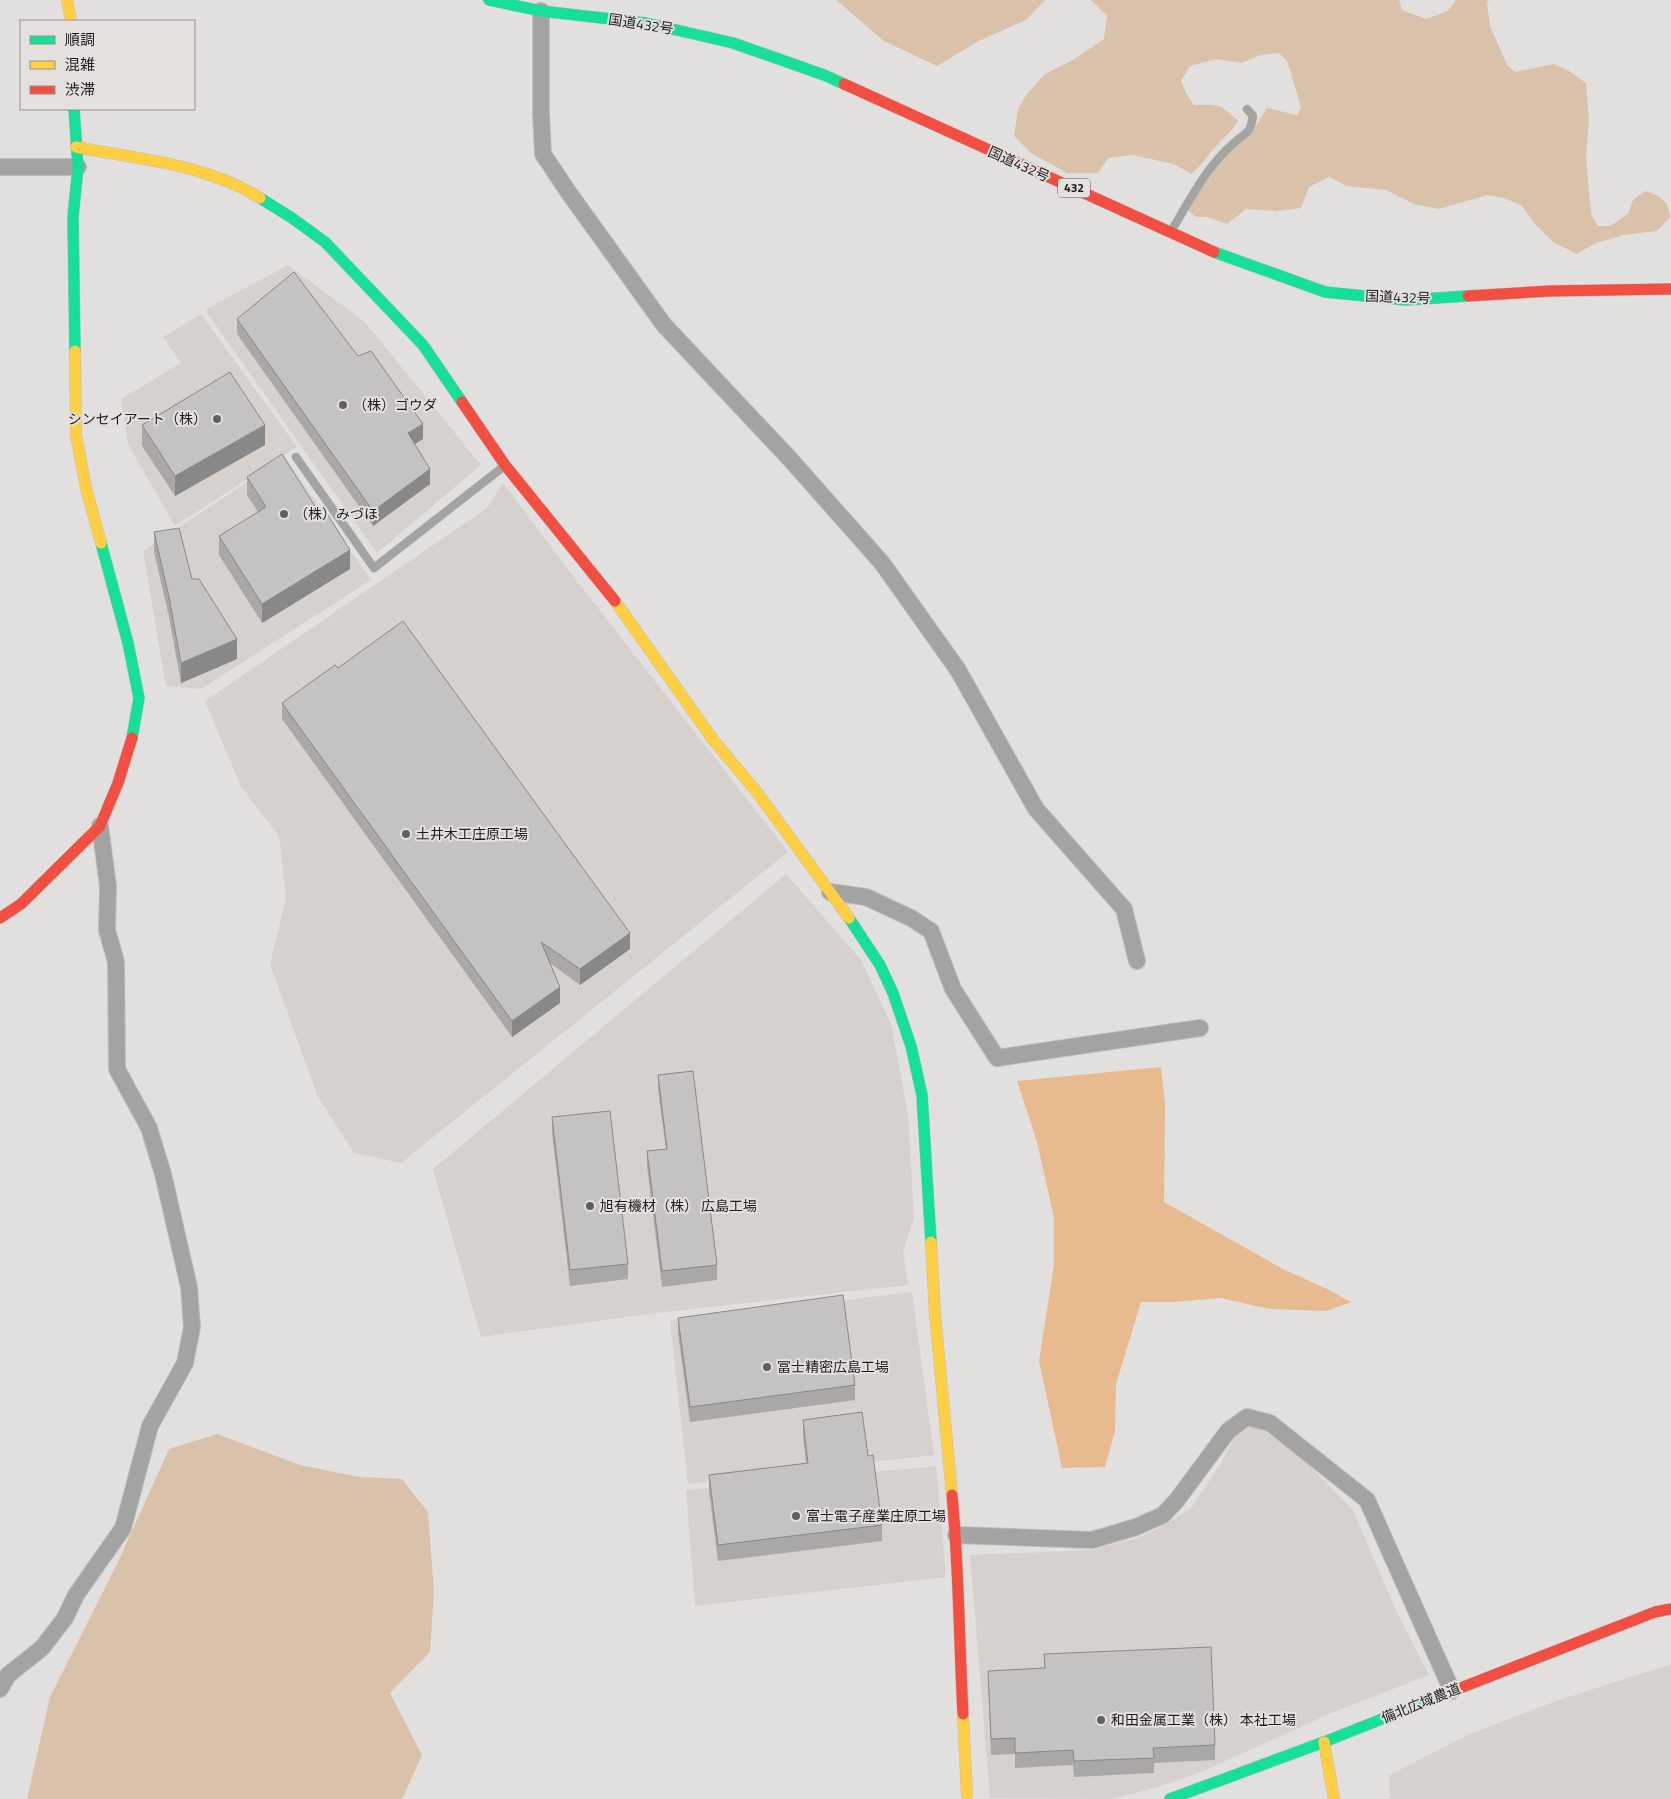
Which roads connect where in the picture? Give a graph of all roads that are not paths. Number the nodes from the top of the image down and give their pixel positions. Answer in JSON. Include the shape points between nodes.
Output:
{"nodes":[{"id":1,"x":67,"y":0,"type":"edge"},
{"id":2,"x":490,"y":0,"type":"edge"},
{"id":3,"x":541,"y":11,"type":"junction"},
{"id":4,"x":71,"y":20,"type":"edge"},
{"id":5,"x":1247,"y":108,"type":"dead end"},
{"id":6,"x":74,"y":110,"type":"edge"},
{"id":7,"x":76,"y":147,"type":"junction"},
{"id":8,"x":0,"y":167,"type":"edge"},
{"id":9,"x":78,"y":167,"type":"junction"},
{"id":10,"x":1171,"y":232,"type":"junction"},
{"id":11,"x":1671,"y":289,"type":"edge"},
{"id":12,"x":296,"y":457,"type":"dead end"},
{"id":13,"x":505,"y":465,"type":"junction"},
{"id":14,"x":100,"y":826,"type":"junction"},
{"id":15,"x":830,"y":892,"type":"junction"},
{"id":16,"x":0,"y":918,"type":"edge"},
{"id":17,"x":1137,"y":961,"type":"dead end"},
{"id":18,"x":1200,"y":1028,"type":"dead end"},
{"id":19,"x":956,"y":1535,"type":"junction"},
{"id":20,"x":1671,"y":1608,"type":"edge"},
{"id":21,"x":0,"y":1689,"type":"edge"},
{"id":22,"x":1452,"y":1691,"type":"junction"},
{"id":23,"x":1324,"y":1742,"type":"junction"},
{"id":24,"x":967,"y":1795,"type":"dead end"},
{"id":25,"x":1170,"y":1799,"type":"edge"},
{"id":26,"x":1334,"y":1799,"type":"edge"}],
"edges":[{"from":1,"to":4,"type":"main road"},
{"from":2,"to":3,"type":"main road","name":"国道432号","number":"432"},
{"from":3,"to":10,"type":"main road","name":"国道432号","number":"432","via":[[646,23],[733,43],[824,75]]},
{"from":3,"to":17,"type":"street","via":[[543,154],[664,325],[790,459],[882,564],[958,670],[1036,809],[1124,909]]},
{"from":5,"to":10,"type":"lane","via":[[1253,116],[1251,128],[1209,168]]},
{"from":6,"to":7,"type":"main road"},
{"from":7,"to":9,"type":"main road"},
{"from":7,"to":13,"type":"main road","via":[[172,165],[225,180],[254,194],[318,237],[423,345]]},
{"from":8,"to":9,"type":"street"},
{"from":9,"to":14,"type":"main road","via":[[73,217],[76,435],[86,488],[128,643],[139,698],[132,740]]},
{"from":10,"to":11,"type":"main road","name":"国道432号","number":"432","via":[[1217,253],[1325,292],[1406,300],[1549,291]]},
{"from":12,"to":13,"type":"lane","via":[[374,568]]},
{"from":13,"to":15,"type":"main road","via":[[615,602],[714,741],[756,791]]},
{"from":14,"to":16,"type":"main road","via":[[21,904]]},
{"from":14,"to":21,"type":"street","via":[[108,886],[107,930],[116,962],[117,1069],[149,1128],[163,1174],[189,1287],[192,1327],[184,1363],[150,1426],[123,1528],[76,1595],[65,1618],[42,1648],[8,1675]]},
{"from":15,"to":18,"type":"street","via":[[866,897],[931,931],[953,989],[997,1058]]},
{"from":15,"to":19,"type":"main road","via":[[875,957],[893,993],[911,1046],[922,1095],[935,1314]]},
{"from":19,"to":22,"type":"street","via":[[1092,1540],[1136,1527],[1163,1515],[1228,1431],[1247,1417],[1270,1423],[1367,1500]]},
{"from":19,"to":24,"type":"main road"},
{"from":20,"to":22,"type":"main road","name":"備北広域農道"},
{"from":22,"to":23,"type":"main road","name":"備北広域農道"},
{"from":23,"to":25,"type":"main road","name":"備北広域農道"},
{"from":23,"to":26,"type":"main road"}]}
